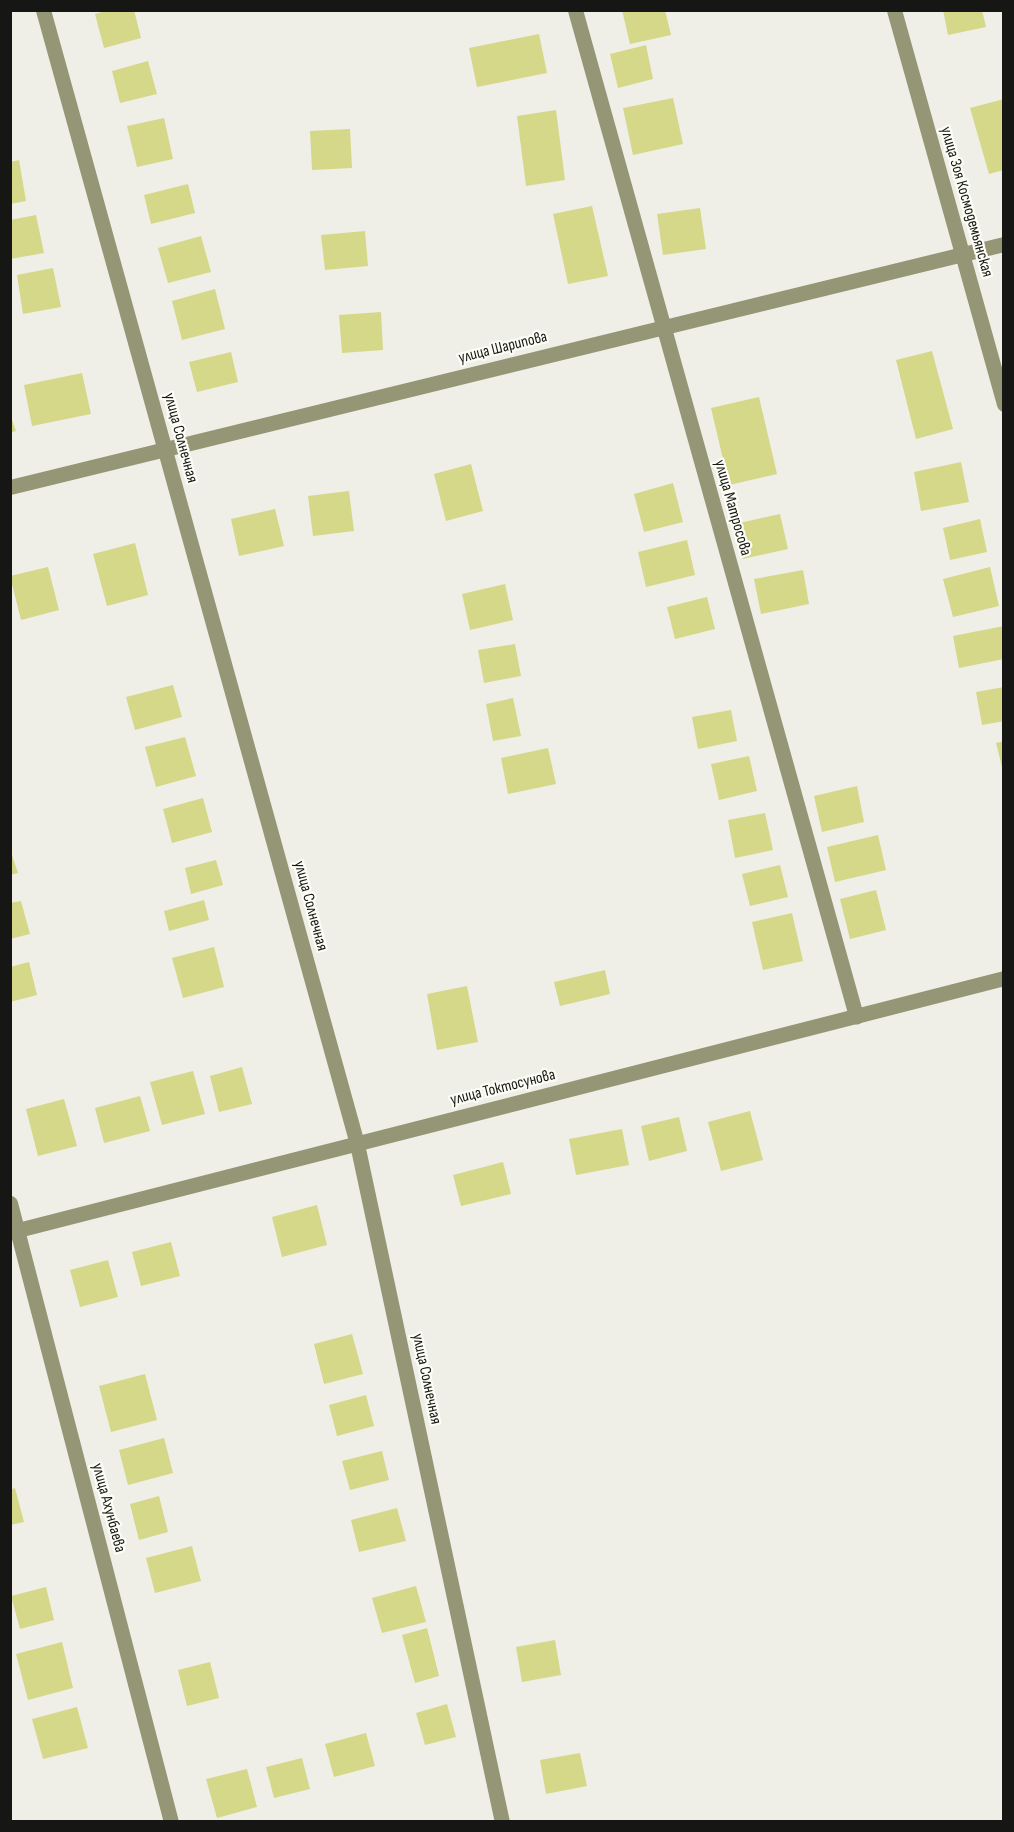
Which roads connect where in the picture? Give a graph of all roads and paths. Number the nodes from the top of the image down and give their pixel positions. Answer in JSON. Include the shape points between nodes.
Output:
{"nodes":[{"id":1,"x":44,"y":10,"type":"edge"},
{"id":2,"x":575,"y":10,"type":"edge"},
{"id":3,"x":894,"y":10,"type":"edge"},
{"id":4,"x":1004,"y":244,"type":"edge"},
{"id":5,"x":962,"y":254,"type":"junction"},
{"id":6,"x":663,"y":327,"type":"junction"},
{"id":7,"x":1004,"y":404,"type":"edge"},
{"id":8,"x":165,"y":449,"type":"junction"},
{"id":9,"x":10,"y":487,"type":"edge"},
{"id":10,"x":1004,"y":978,"type":"edge"},
{"id":11,"x":856,"y":1016,"type":"junction"},
{"id":12,"x":357,"y":1144,"type":"junction"},
{"id":13,"x":10,"y":1203,"type":"edge"},
{"id":14,"x":14,"y":1231,"type":"edge"},
{"id":15,"x":171,"y":1821,"type":"edge"},
{"id":16,"x":502,"y":1821,"type":"edge"}],
"edges":[{"from":1,"to":8,"type":"street","name":"улица Солнечная"},
{"from":2,"to":6,"type":"street","name":"улица Матросова"},
{"from":3,"to":5,"type":"street","name":"улица Зоя Космодемьянская"},
{"from":4,"to":5,"type":"street","name":"улица Шарипова"},
{"from":5,"to":6,"type":"street","name":"улица Шарипова"},
{"from":5,"to":7,"type":"street","name":"улица Зоя Космодемьянская"},
{"from":6,"to":8,"type":"street","name":"улица Шарипова"},
{"from":6,"to":11,"type":"street","name":"улица Матросова"},
{"from":8,"to":9,"type":"street","name":"улица Шарипова"},
{"from":8,"to":12,"type":"street","name":"улица Солнечная"},
{"from":10,"to":11,"type":"street","name":"улица Токтосунова"},
{"from":11,"to":12,"type":"street","name":"улица Токтосунова"},
{"from":12,"to":14,"type":"street","name":"улица Токтосунова"},
{"from":12,"to":16,"type":"street","name":"улица Солнечная"},
{"from":13,"to":14,"type":"street","name":"улица Ахунбаева"},
{"from":14,"to":15,"type":"street","name":"улица Ахунбаева"}]}
